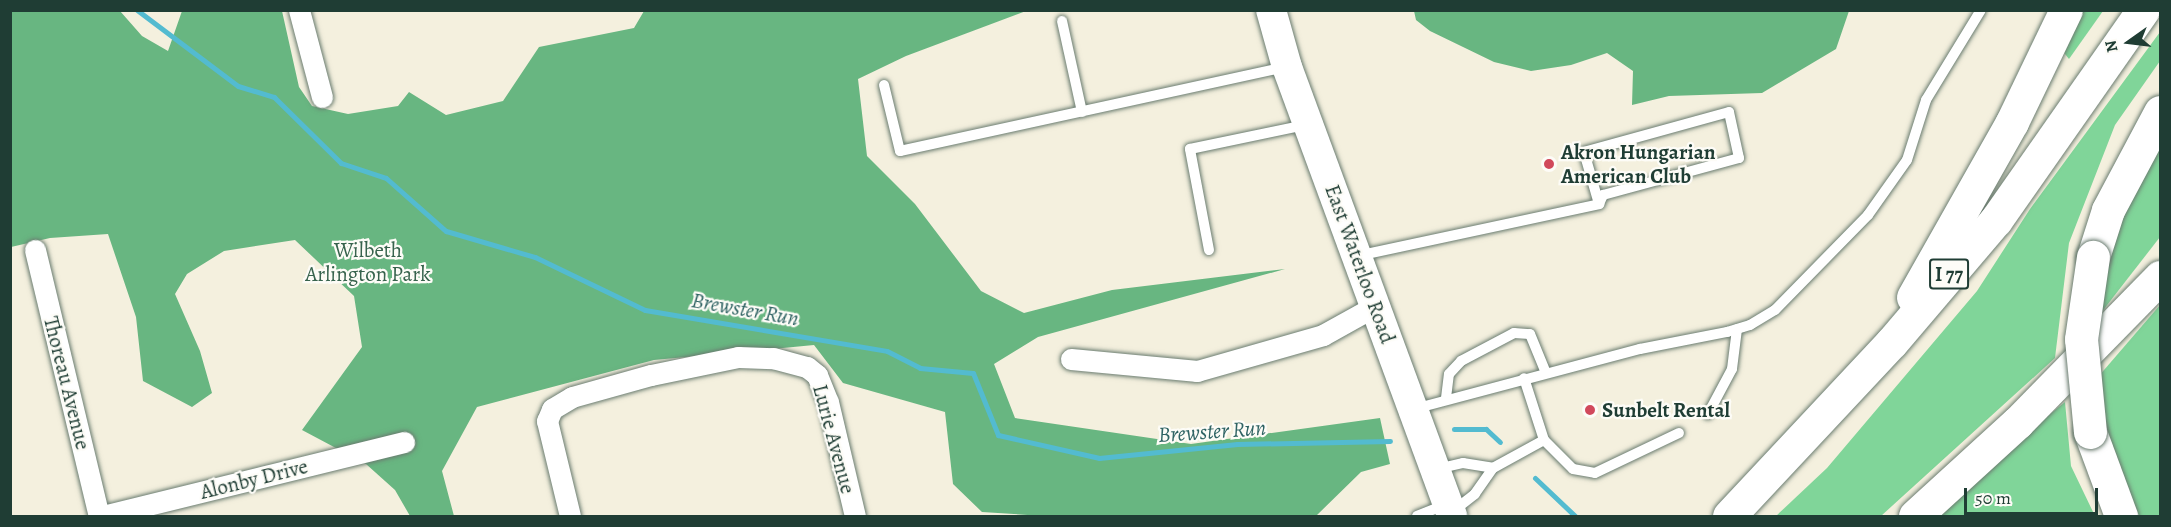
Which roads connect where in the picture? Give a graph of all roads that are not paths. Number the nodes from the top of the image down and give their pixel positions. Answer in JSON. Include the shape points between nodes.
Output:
{"nodes":[{"id":1,"x":299,"y":10,"type":"edge"},
{"id":2,"x":1271,"y":10,"type":"edge"},
{"id":3,"x":1981,"y":10,"type":"edge"},
{"id":4,"x":2066,"y":10,"type":"edge"},
{"id":5,"x":2143,"y":10,"type":"edge"},
{"id":6,"x":1062,"y":21,"type":"dead end"},
{"id":7,"x":1287,"y":67,"type":"junction"},
{"id":8,"x":884,"y":85,"type":"dead end"},
{"id":9,"x":322,"y":97,"type":"dead end"},
{"id":10,"x":1082,"y":112,"type":"junction"},
{"id":11,"x":2160,"y":112,"type":"edge"},
{"id":12,"x":1308,"y":124,"type":"junction"},
{"id":13,"x":1599,"y":204,"type":"junction"},
{"id":14,"x":35,"y":250,"type":"dead end"},
{"id":15,"x":1209,"y":250,"type":"dead end"},
{"id":16,"x":1357,"y":256,"type":"junction"},
{"id":17,"x":2160,"y":277,"type":"edge"},
{"id":18,"x":1375,"y":306,"type":"junction"},
{"id":19,"x":1737,"y":329,"type":"junction"},
{"id":20,"x":1892,"y":342,"type":"junction"},
{"id":21,"x":1071,"y":359,"type":"dead end"},
{"id":22,"x":1546,"y":372,"type":"junction"},
{"id":23,"x":1524,"y":378,"type":"junction"},
{"id":24,"x":1446,"y":398,"type":"junction"},
{"id":25,"x":1414,"y":409,"type":"junction"},
{"id":26,"x":1708,"y":414,"type":"dead end"},
{"id":27,"x":1679,"y":433,"type":"dead end"},
{"id":28,"x":1544,"y":440,"type":"junction"},
{"id":29,"x":404,"y":442,"type":"dead end"},
{"id":30,"x":1493,"y":468,"type":"junction"},
{"id":31,"x":1435,"y":469,"type":"junction"},
{"id":32,"x":1450,"y":511,"type":"edge"},
{"id":33,"x":101,"y":516,"type":"edge"},
{"id":34,"x":570,"y":516,"type":"edge"},
{"id":35,"x":855,"y":516,"type":"edge"},
{"id":36,"x":1417,"y":516,"type":"edge"},
{"id":37,"x":1729,"y":516,"type":"edge"},
{"id":38,"x":1915,"y":516,"type":"edge"},
{"id":39,"x":2121,"y":516,"type":"edge"}],
"edges":[{"from":1,"to":9,"type":"street"},
{"from":2,"to":7,"type":"main road","name":"East Waterloo Road"},
{"from":3,"to":19,"type":"lane","via":[[1926,100],[1907,160],[1868,215],[1775,310]]},
{"from":4,"to":20,"type":"highway","via":[[2034,80],[1920,282]]},
{"from":5,"to":20,"type":"highway","number":"I 77","via":[[1996,220]]},
{"from":6,"to":10,"type":"lane"},
{"from":7,"to":10,"type":"lane"},
{"from":7,"to":12,"type":"main road","name":"East Waterloo Road"},
{"from":8,"to":10,"type":"lane","via":[[900,151]]},
{"from":11,"to":39,"type":"highway","bridge":true,"via":[[2108,210],[2093,257],[2081,339],[2090,432]]},
{"from":12,"to":15,"type":"lane","via":[[1190,149]]},
{"from":12,"to":16,"type":"main road","name":"East Waterloo Road"},
{"from":13,"to":13,"type":"lane","via":[[1603,195],[1739,158],[1729,112],[1584,152]]},
{"from":13,"to":16,"type":"lane"},
{"from":14,"to":33,"type":"street","name":"Thoreau Avenue"},
{"from":16,"to":18,"type":"main road","name":"East Waterloo Road"},
{"from":17,"to":38,"type":"highway","via":[[2018,422]]},
{"from":18,"to":21,"type":"street","via":[[1323,334],[1197,371]]},
{"from":18,"to":25,"type":"main road","name":"East Waterloo Road"},
{"from":19,"to":22,"type":"lane"},
{"from":19,"to":26,"type":"lane","via":[[1732,369]]},
{"from":20,"to":37,"type":"highway","number":"I 77"},
{"from":22,"to":23,"type":"lane"},
{"from":22,"to":24,"type":"lane","via":[[1530,334],[1514,333],[1461,361],[1449,374]]},
{"from":23,"to":24,"type":"lane"},
{"from":23,"to":28,"type":"lane"},
{"from":24,"to":25,"type":"lane"},
{"from":25,"to":31,"type":"main road","name":"East Waterloo Road"},
{"from":27,"to":28,"type":"lane","via":[[1595,473],[1573,469]]},
{"from":28,"to":30,"type":"lane"},
{"from":29,"to":33,"type":"street","name":"Alonby Drive"},
{"from":30,"to":31,"type":"lane","via":[[1463,463]]},
{"from":30,"to":32,"type":"lane","via":[[1475,494]]},
{"from":31,"to":32,"type":"main road","name":"East Waterloo Road"},
{"from":32,"to":36,"type":"lane"},
{"from":34,"to":35,"type":"street","name":"Lurie Avenue","via":[[548,414],[572,397],[716,361],[773,358],[807,367],[817,375],[828,402]]}]}
